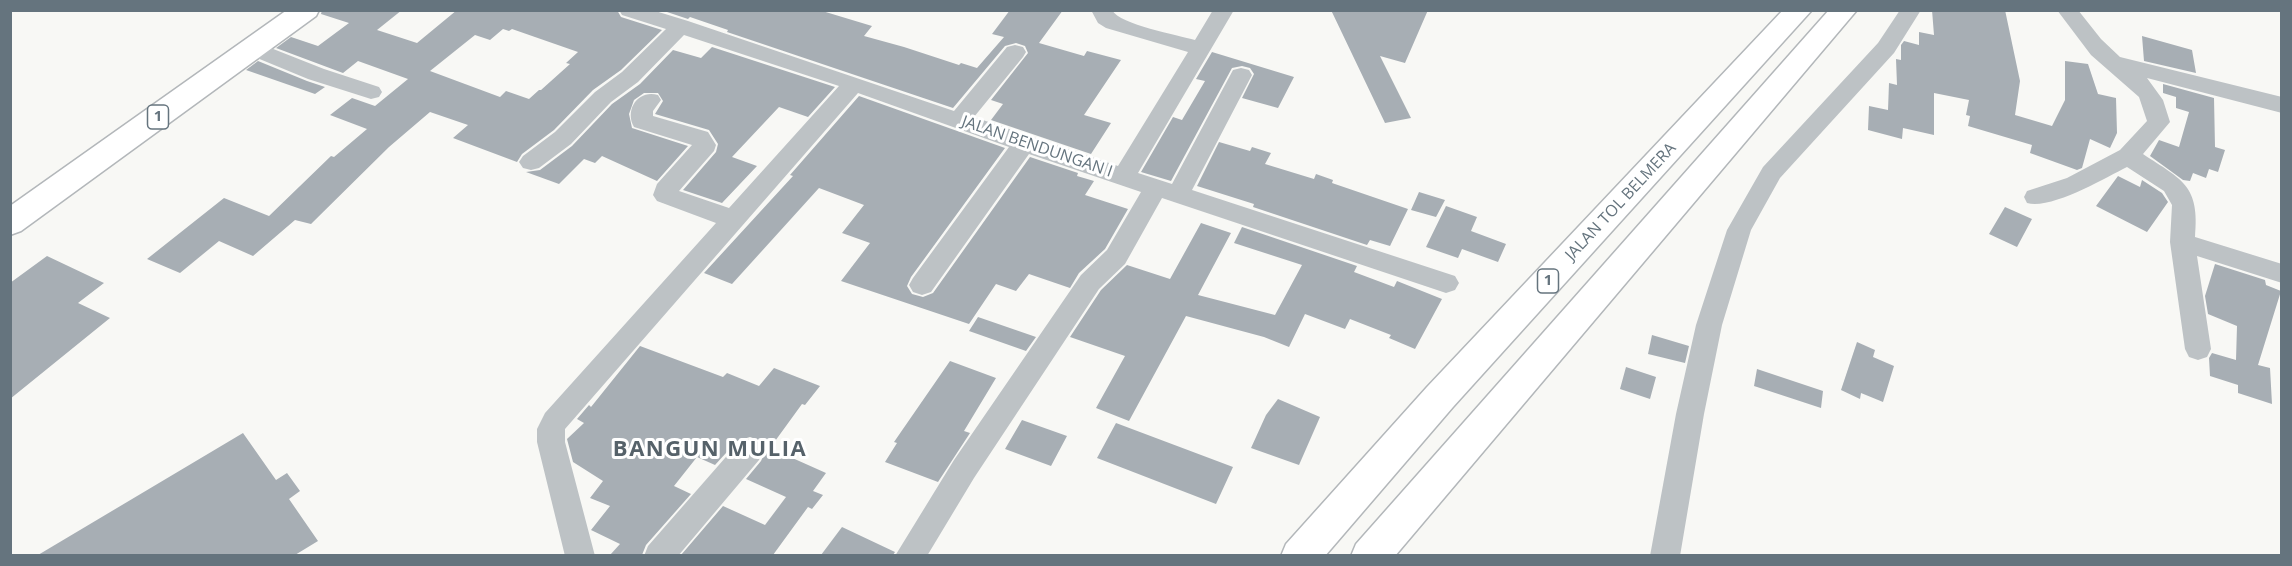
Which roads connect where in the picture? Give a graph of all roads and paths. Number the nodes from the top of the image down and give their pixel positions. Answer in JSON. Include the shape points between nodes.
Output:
{"nodes":[{"id":1,"x":291,"y":10,"type":"edge"},
{"id":2,"x":306,"y":10,"type":"edge"},
{"id":3,"x":629,"y":10,"type":"edge"},
{"id":4,"x":1101,"y":10,"type":"edge"},
{"id":5,"x":1224,"y":10,"type":"edge"},
{"id":6,"x":1799,"y":10,"type":"edge"},
{"id":7,"x":1844,"y":10,"type":"edge"},
{"id":8,"x":1911,"y":10,"type":"edge"},
{"id":9,"x":2067,"y":10,"type":"edge"},
{"id":10,"x":681,"y":27,"type":"junction"},
{"id":11,"x":253,"y":48,"type":"junction"},
{"id":12,"x":1201,"y":49,"type":"junction"},
{"id":13,"x":1015,"y":52,"type":"dead end"},
{"id":14,"x":2110,"y":61,"type":"junction"},
{"id":15,"x":1241,"y":75,"type":"dead end"},
{"id":16,"x":854,"y":82,"type":"junction"},
{"id":17,"x":370,"y":92,"type":"dead end"},
{"id":18,"x":650,"y":100,"type":"dead end"},
{"id":19,"x":2282,"y":105,"type":"edge"},
{"id":20,"x":959,"y":120,"type":"junction"},
{"id":21,"x":1024,"y":144,"type":"junction"},
{"id":22,"x":2128,"y":156,"type":"junction"},
{"id":23,"x":531,"y":162,"type":"dead end"},
{"id":24,"x":1124,"y":177,"type":"junction"},
{"id":25,"x":1167,"y":191,"type":"junction"},
{"id":26,"x":2036,"y":196,"type":"dead end"},
{"id":27,"x":10,"y":206,"type":"edge"},
{"id":28,"x":732,"y":219,"type":"junction"},
{"id":29,"x":10,"y":223,"type":"edge"},
{"id":30,"x":2182,"y":242,"type":"junction"},
{"id":31,"x":2282,"y":274,"type":"edge"},
{"id":32,"x":1446,"y":283,"type":"dead end"},
{"id":33,"x":922,"y":285,"type":"dead end"},
{"id":34,"x":2198,"y":349,"type":"dead end"},
{"id":35,"x":749,"y":451,"type":"dead end"},
{"id":36,"x":580,"y":555,"type":"edge"},
{"id":37,"x":659,"y":555,"type":"edge"},
{"id":38,"x":910,"y":555,"type":"edge"},
{"id":39,"x":1300,"y":555,"type":"edge"},
{"id":40,"x":1370,"y":555,"type":"edge"},
{"id":41,"x":1665,"y":555,"type":"edge"}],
"edges":[{"from":1,"to":27,"type":"highway","number":"1"},
{"from":2,"to":11,"type":"highway","number":"1"},
{"from":3,"to":10,"type":"street","name":"JALAN BENDUNGAN I"},
{"from":4,"to":12,"type":"street","via":[[1108,22]]},
{"from":5,"to":12,"type":"street"},
{"from":6,"to":39,"type":"highway","name":"JALAN TOL BELMERA","number":"1"},
{"from":7,"to":40,"type":"highway"},
{"from":8,"to":41,"type":"street","via":[[1886,48],[1771,173],[1739,230],[1709,325]]},
{"from":9,"to":14,"type":"street"},
{"from":10,"to":16,"type":"street","name":"JALAN BENDUNGAN I"},
{"from":10,"to":23,"type":"street","via":[[568,133]]},
{"from":11,"to":17,"type":"street"},
{"from":11,"to":29,"type":"highway","number":"1"},
{"from":12,"to":24,"type":"street"},
{"from":13,"to":20,"type":"street"},
{"from":14,"to":19,"type":"street"},
{"from":14,"to":22,"type":"street","via":[[2137,79],[2154,102],[2159,122]]},
{"from":15,"to":25,"type":"street"},
{"from":16,"to":20,"type":"street","name":"JALAN BENDUNGAN I"},
{"from":16,"to":28,"type":"street"},
{"from":18,"to":28,"type":"street","via":[[642,109],[642,121],[700,138],[704,145],[664,195]]},
{"from":20,"to":21,"type":"street","name":"JALAN BENDUNGAN I"},
{"from":21,"to":24,"type":"street","name":"JALAN BENDUNGAN I"},
{"from":21,"to":33,"type":"street"},
{"from":22,"to":26,"type":"street","via":[[2075,184]]},
{"from":22,"to":30,"type":"street","via":[[2160,175],[2178,192],[2186,215]]},
{"from":24,"to":25,"type":"street","name":"JALAN BENDUNGAN I"},
{"from":25,"to":32,"type":"street","name":"JALAN BENDUNGAN I"},
{"from":25,"to":38,"type":"street","via":[[1116,257],[1090,282]]},
{"from":28,"to":36,"type":"street","via":[[551,429]]},
{"from":30,"to":31,"type":"street"},
{"from":30,"to":34,"type":"street"},
{"from":35,"to":37,"type":"street"}]}
